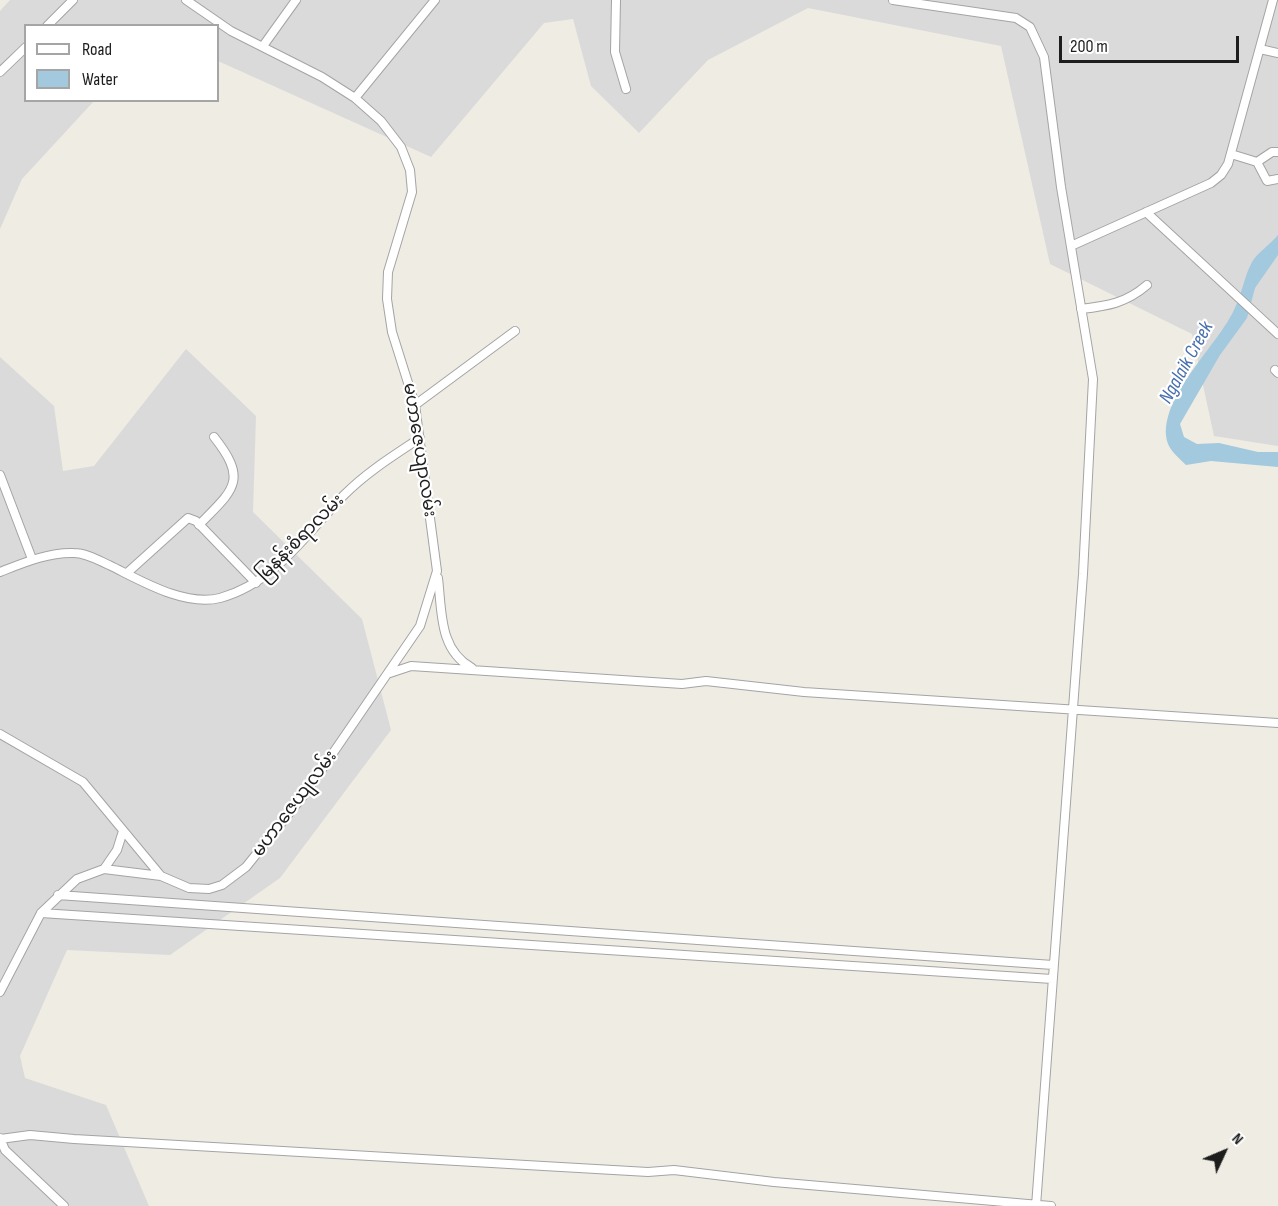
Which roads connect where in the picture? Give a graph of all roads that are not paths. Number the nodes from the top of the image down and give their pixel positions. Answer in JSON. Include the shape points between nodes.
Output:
{"nodes":[{"id":1,"x":73,"y":0,"type":"edge"},
{"id":2,"x":186,"y":0,"type":"edge"},
{"id":3,"x":296,"y":0,"type":"edge"},
{"id":4,"x":435,"y":0,"type":"edge"},
{"id":5,"x":616,"y":0,"type":"edge"},
{"id":6,"x":893,"y":0,"type":"edge"},
{"id":7,"x":1273,"y":0,"type":"edge"},
{"id":8,"x":49,"y":24,"type":"edge"},
{"id":9,"x":263,"y":46,"type":"junction"},
{"id":10,"x":24,"y":49,"type":"edge"},
{"id":11,"x":1260,"y":49,"type":"junction"},
{"id":12,"x":1278,"y":53,"type":"edge"},
{"id":13,"x":0,"y":72,"type":"edge"},
{"id":14,"x":626,"y":89,"type":"dead end"},
{"id":15,"x":355,"y":98,"type":"junction"},
{"id":16,"x":1278,"y":152,"type":"edge"},
{"id":17,"x":1231,"y":154,"type":"junction"},
{"id":18,"x":1257,"y":162,"type":"junction"},
{"id":19,"x":1278,"y":179,"type":"edge"},
{"id":20,"x":1146,"y":212,"type":"junction"},
{"id":21,"x":1071,"y":246,"type":"junction"},
{"id":22,"x":1147,"y":285,"type":"dead end"},
{"id":23,"x":1081,"y":309,"type":"junction"},
{"id":24,"x":515,"y":331,"type":"dead end"},
{"id":25,"x":1278,"y":334,"type":"edge"},
{"id":26,"x":415,"y":405,"type":"junction"},
{"id":27,"x":214,"y":437,"type":"dead end"},
{"id":28,"x":420,"y":438,"type":"junction"},
{"id":29,"x":0,"y":475,"type":"edge"},
{"id":30,"x":199,"y":525,"type":"junction"},
{"id":31,"x":32,"y":559,"type":"junction"},
{"id":32,"x":437,"y":571,"type":"junction"},
{"id":33,"x":0,"y":572,"type":"edge"},
{"id":34,"x":127,"y":573,"type":"junction"},
{"id":35,"x":256,"y":583,"type":"junction"},
{"id":36,"x":400,"y":655,"type":"joint"},
{"id":37,"x":476,"y":671,"type":"junction"},
{"id":38,"x":389,"y":674,"type":"junction"},
{"id":39,"x":1071,"y":709,"type":"junction"},
{"id":40,"x":1278,"y":723,"type":"edge"},
{"id":41,"x":0,"y":734,"type":"edge"},
{"id":42,"x":123,"y":831,"type":"junction"},
{"id":43,"x":104,"y":869,"type":"junction"},
{"id":44,"x":161,"y":876,"type":"junction"},
{"id":45,"x":58,"y":895,"type":"junction"},
{"id":46,"x":40,"y":913,"type":"junction"},
{"id":47,"x":1053,"y":965,"type":"junction"},
{"id":48,"x":1052,"y":979,"type":"junction"},
{"id":49,"x":1,"y":988,"type":"edge"},
{"id":50,"x":0,"y":1138,"type":"edge"},
{"id":51,"x":64,"y":1206,"type":"edge"},
{"id":52,"x":1036,"y":1206,"type":"edge"},
{"id":53,"x":1051,"y":1206,"type":"edge"}],
"edges":[{"from":1,"to":8,"type":"street"},
{"from":2,"to":9,"type":"street","name":"မဟာဇေယျာလမ်း","via":[[231,31]]},
{"from":3,"to":9,"type":"street"},
{"from":4,"to":15,"type":"street"},
{"from":5,"to":14,"type":"street","via":[[615,52]]},
{"from":6,"to":21,"type":"street","via":[[1016,18],[1030,27],[1044,57]]},
{"from":7,"to":11,"type":"street"},
{"from":9,"to":15,"type":"street","name":"မဟာဇေယျာလမ်း"},
{"from":10,"to":13,"type":"street"},
{"from":11,"to":12,"type":"street"},
{"from":11,"to":17,"type":"street"},
{"from":15,"to":26,"type":"street","name":"မဟာဇေယျာလမ်း","via":[[401,147],[410,170],[412,192],[388,272],[387,299],[392,332]]},
{"from":16,"to":18,"type":"street"},
{"from":17,"to":18,"type":"street"},
{"from":17,"to":20,"type":"street","via":[[1216,180]]},
{"from":18,"to":19,"type":"street","via":[[1267,182]]},
{"from":20,"to":21,"type":"street"},
{"from":20,"to":25,"type":"street"},
{"from":21,"to":23,"type":"street"},
{"from":22,"to":23,"type":"street","via":[[1132,298],[1113,306]]},
{"from":23,"to":39,"type":"street","via":[[1093,379]]},
{"from":24,"to":26,"type":"street"},
{"from":26,"to":28,"type":"street","name":"မဟာဇေယျာလမ်း"},
{"from":27,"to":30,"type":"street","via":[[231,460],[233,485]]},
{"from":28,"to":32,"type":"street","name":"မဟာဇေယျာလမ်း"},
{"from":28,"to":35,"type":"street","name":"မြနန်းစံရာလမ်း","via":[[380,464],[274,570]]},
{"from":29,"to":31,"type":"street"},
{"from":30,"to":34,"type":"street","via":[[193,519],[183,521]]},
{"from":30,"to":35,"type":"street"},
{"from":31,"to":33,"type":"street","name":"မြနန်းစံရာလမ်း"},
{"from":31,"to":34,"type":"street","name":"မြနန်းစံရာလမ်း","via":[[75,553]]},
{"from":32,"to":36,"type":"street","name":"မဟာဇေယျာလမ်း","via":[[420,626]]},
{"from":32,"to":37,"type":"street","via":[[448,646],[455,657]]},
{"from":34,"to":35,"type":"street","name":"မြနန်းစံရာလမ်း","via":[[200,601]]},
{"from":36,"to":38,"type":"street","name":"မဟာဇေယျလမ်း"},
{"from":37,"to":38,"type":"street","via":[[411,666]]},
{"from":37,"to":39,"type":"street","via":[[682,684],[706,681],[804,692]]},
{"from":38,"to":44,"type":"street","name":"မဟာဇေယျလမ်း","via":[[307,791],[246,867],[222,885],[209,889],[189,888]]},
{"from":39,"to":40,"type":"street"},
{"from":39,"to":47,"type":"street"},
{"from":41,"to":42,"type":"street","via":[[82,782]]},
{"from":42,"to":43,"type":"street","via":[[117,850]]},
{"from":42,"to":44,"type":"street"},
{"from":43,"to":44,"type":"street","name":"မဟာဇေယျလမ်း"},
{"from":43,"to":45,"type":"street","name":"မဟာဇေယျလမ်း","via":[[77,879]]},
{"from":45,"to":46,"type":"street","name":"မဟာဇေယျလမ်း"},
{"from":45,"to":47,"type":"street"},
{"from":46,"to":48,"type":"street"},
{"from":46,"to":49,"type":"street","name":"မဟာဇေယျလမ်း"},
{"from":47,"to":48,"type":"street"},
{"from":48,"to":52,"type":"street"},
{"from":50,"to":51,"type":"street","via":[[6,1149]]},
{"from":50,"to":52,"type":"street","via":[[30,1135],[648,1172],[674,1170]]},
{"from":52,"to":53,"type":"street"}]}
